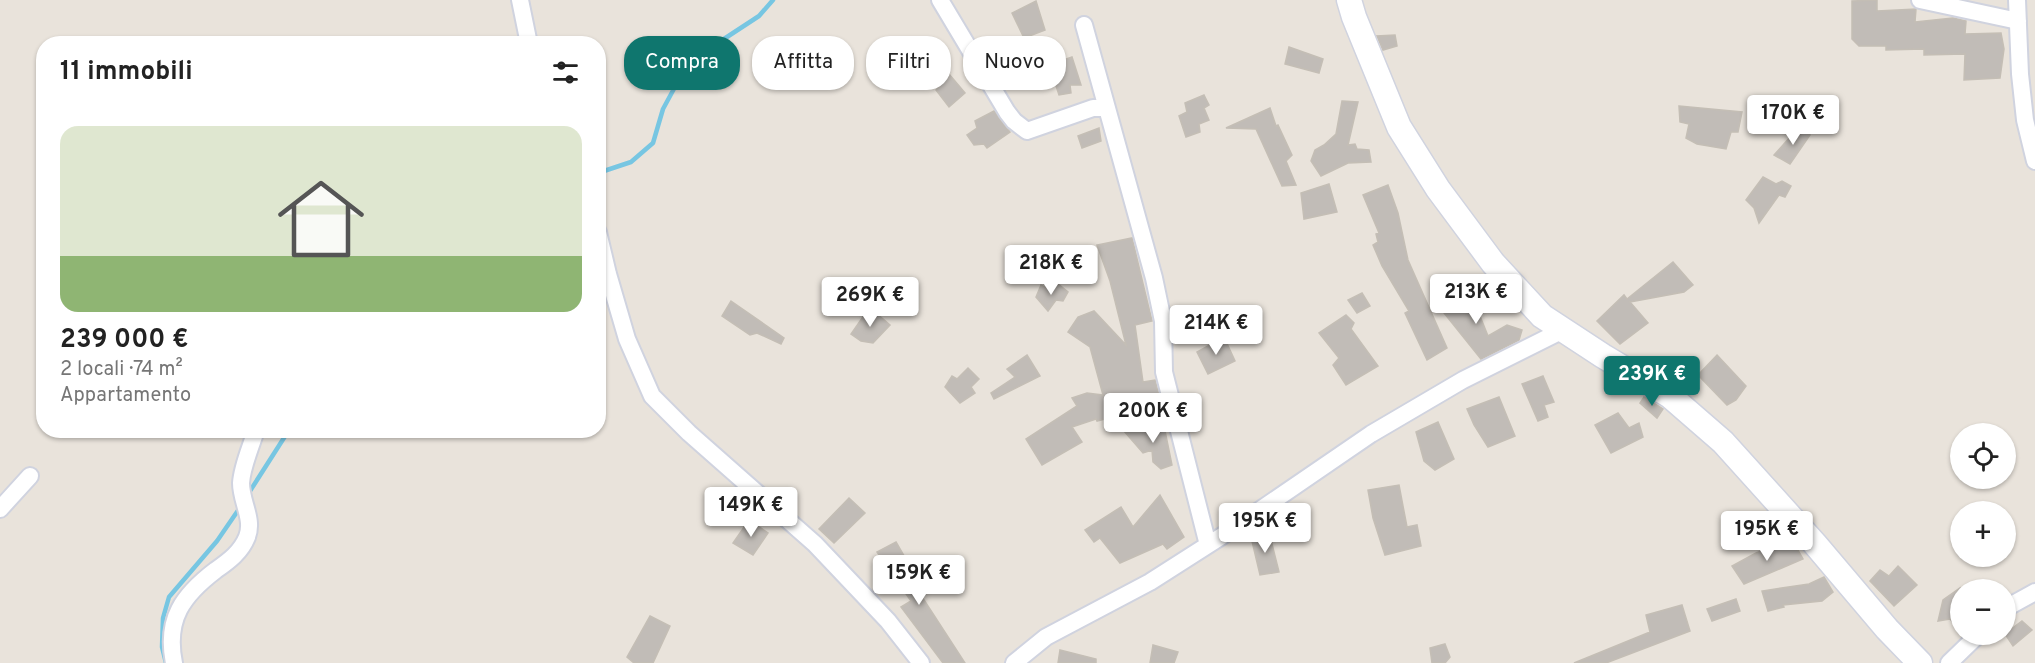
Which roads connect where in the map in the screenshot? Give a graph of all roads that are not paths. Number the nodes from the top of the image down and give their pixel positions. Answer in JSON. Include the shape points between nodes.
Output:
{"nodes":[{"id":1,"x":520,"y":0,"type":"edge"},
{"id":2,"x":940,"y":0,"type":"edge"},
{"id":3,"x":1349,"y":0,"type":"edge"},
{"id":4,"x":1920,"y":0,"type":"edge"},
{"id":5,"x":2017,"y":0,"type":"edge"},
{"id":6,"x":2018,"y":21,"type":"junction"},
{"id":7,"x":1084,"y":25,"type":"dead end"},
{"id":8,"x":527,"y":36,"type":"edge"},
{"id":9,"x":2029,"y":103,"type":"edge"},
{"id":10,"x":1107,"y":108,"type":"junction"},
{"id":11,"x":2035,"y":161,"type":"edge"},
{"id":12,"x":606,"y":266,"type":"edge"},
{"id":13,"x":1563,"y":330,"type":"junction"},
{"id":14,"x":253,"y":438,"type":"edge"},
{"id":15,"x":30,"y":476,"type":"dead end"},
{"id":16,"x":0,"y":509,"type":"edge"},
{"id":17,"x":1208,"y":545,"type":"junction"},
{"id":18,"x":2035,"y":592,"type":"edge"},
{"id":19,"x":2016,"y":602,"type":"edge"},
{"id":20,"x":1968,"y":645,"type":"edge"},
{"id":21,"x":174,"y":663,"type":"edge"},
{"id":22,"x":921,"y":663,"type":"edge"},
{"id":23,"x":1014,"y":663,"type":"edge"},
{"id":24,"x":1920,"y":663,"type":"edge"},
{"id":25,"x":1949,"y":663,"type":"edge"}],
"edges":[{"from":1,"to":8,"type":"street"},
{"from":2,"to":10,"type":"street","via":[[1007,112],[1027,131],[1092,108]]},
{"from":3,"to":13,"type":"main road","via":[[1399,127],[1438,189],[1493,263],[1542,316]]},
{"from":4,"to":6,"type":"street"},
{"from":5,"to":6,"type":"street"},
{"from":6,"to":9,"type":"street"},
{"from":7,"to":10,"type":"street"},
{"from":9,"to":11,"type":"street"},
{"from":10,"to":17,"type":"street","via":[[1154,278],[1163,321],[1164,372]]},
{"from":12,"to":22,"type":"street","via":[[627,339],[652,396],[815,544],[888,621]]},
{"from":13,"to":17,"type":"street","via":[[1371,434]]},
{"from":13,"to":24,"type":"main road","via":[[1670,396],[1723,442]]},
{"from":14,"to":21,"type":"street","via":[[241,484],[248,534],[238,552],[194,588],[179,607],[172,637]]},
{"from":15,"to":16,"type":"street"},
{"from":17,"to":23,"type":"street","via":[[1150,582],[1046,637]]},
{"from":18,"to":19,"type":"street"},
{"from":20,"to":25,"type":"street"}]}
